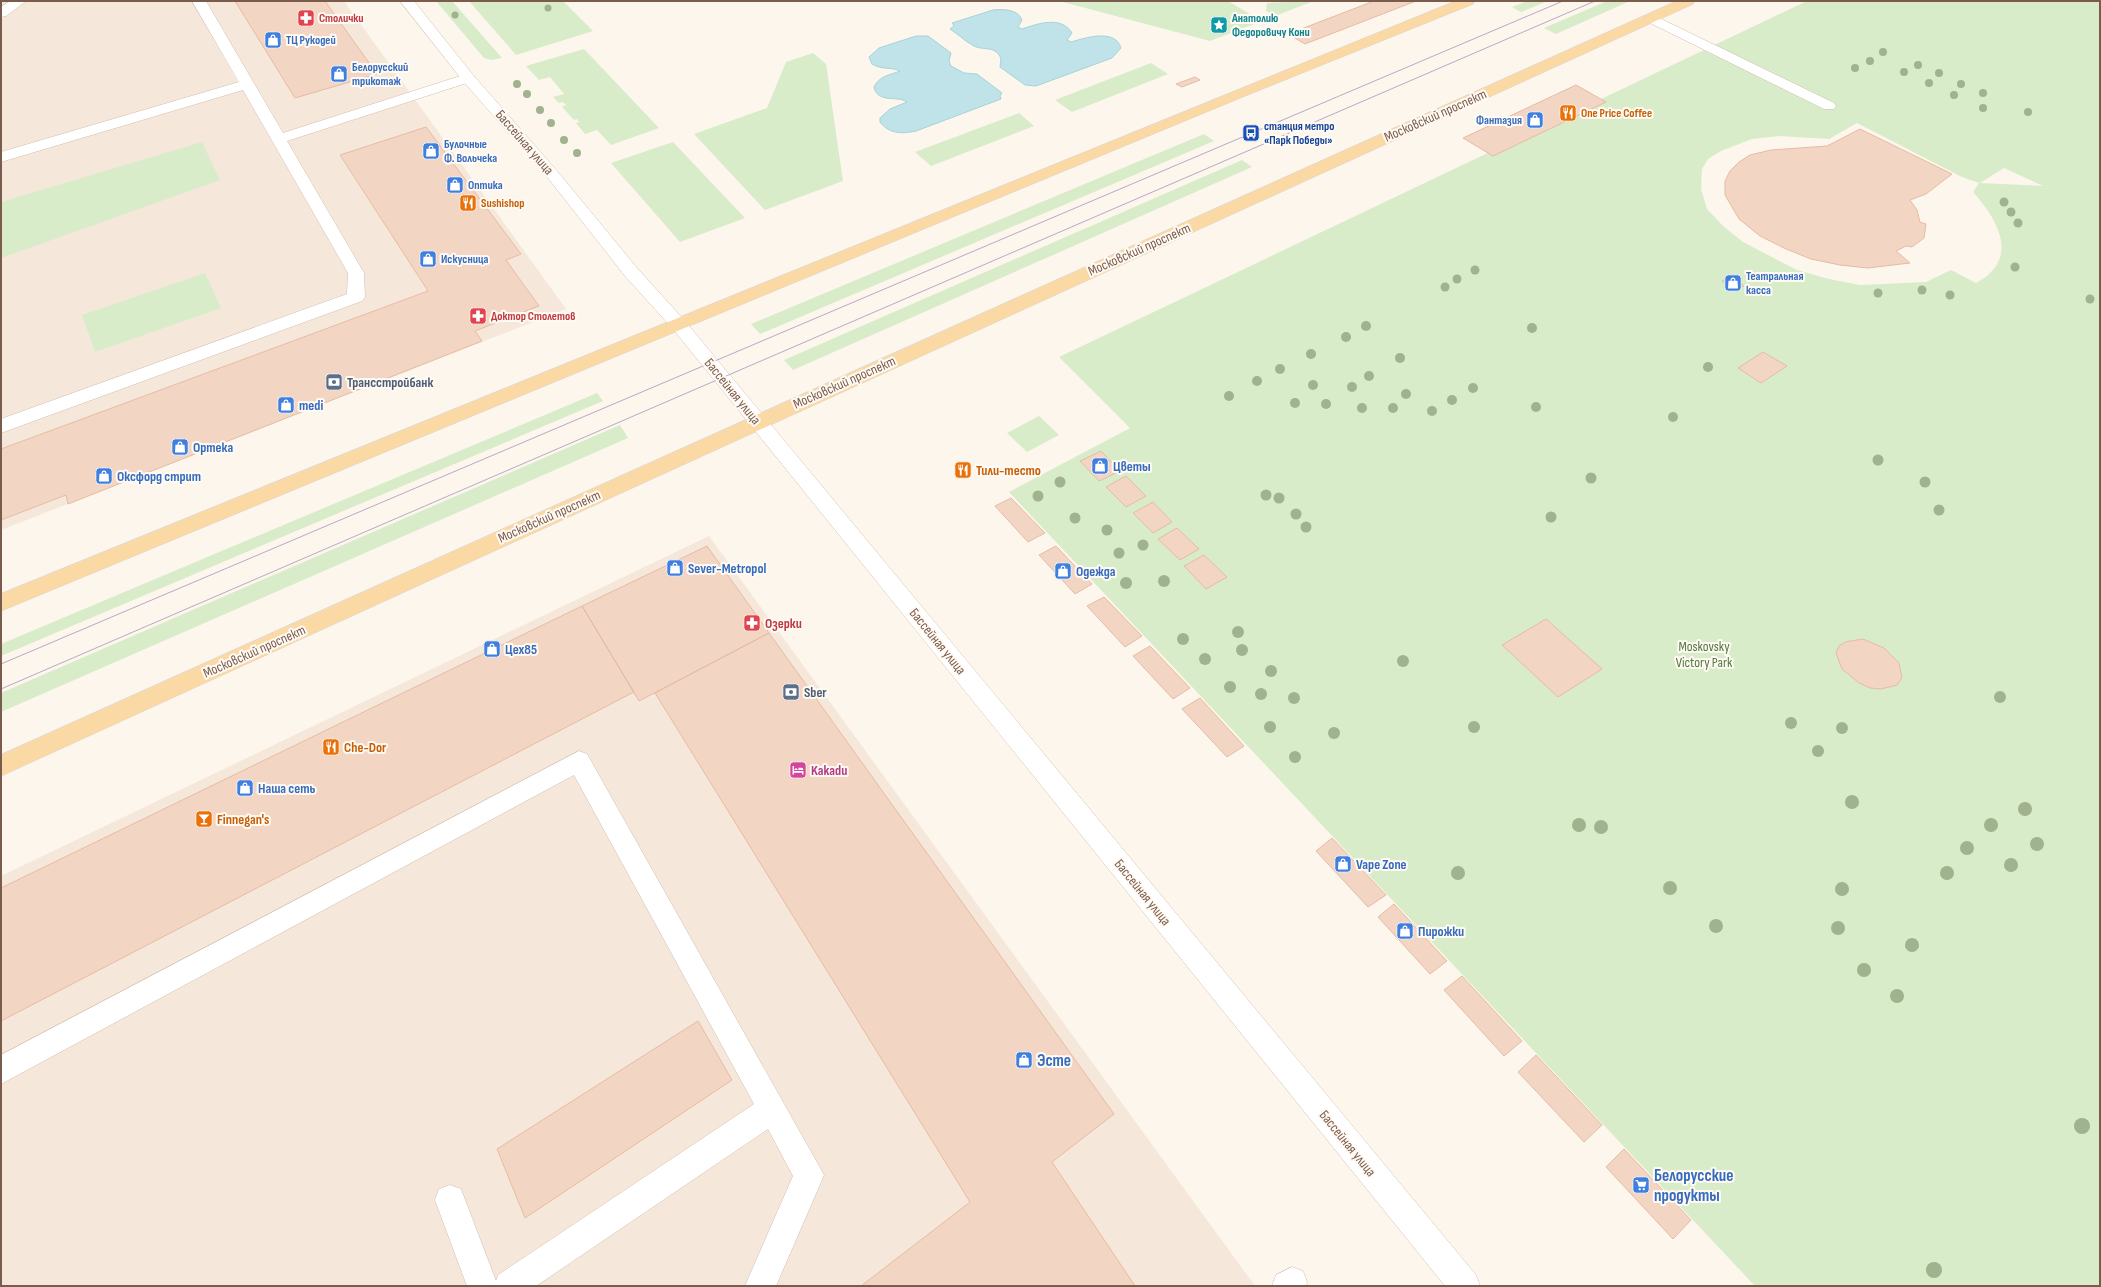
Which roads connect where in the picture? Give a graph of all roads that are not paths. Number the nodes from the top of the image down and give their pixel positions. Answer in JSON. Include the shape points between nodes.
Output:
{"nodes":[{"id":1,"x":19,"y":1,"type":"edge"},
{"id":2,"x":199,"y":1,"type":"edge"},
{"id":3,"x":406,"y":1,"type":"edge"},
{"id":4,"x":1468,"y":1,"type":"edge"},
{"id":5,"x":1688,"y":1,"type":"edge"},
{"id":6,"x":1,"y":13,"type":"edge"},
{"id":7,"x":1651,"y":18,"type":"junction"},
{"id":8,"x":468,"y":78,"type":"junction"},
{"id":9,"x":247,"y":84,"type":"junction"},
{"id":10,"x":1829,"y":106,"type":"dead end"},
{"id":11,"x":279,"y":139,"type":"junction"},
{"id":12,"x":1,"y":157,"type":"edge"},
{"id":13,"x":679,"y":325,"type":"junction"},
{"id":14,"x":757,"y":422,"type":"junction"},
{"id":15,"x":1,"y":426,"type":"edge"},
{"id":16,"x":1,"y":603,"type":"edge"},
{"id":17,"x":1,"y":766,"type":"edge"},
{"id":18,"x":1,"y":1070,"type":"edge"},
{"id":19,"x":772,"y":1109,"type":"junction"},
{"id":20,"x":450,"y":1200,"type":"dead end"},
{"id":21,"x":482,"y":1286,"type":"edge"},
{"id":22,"x":509,"y":1286,"type":"edge"},
{"id":23,"x":760,"y":1286,"type":"edge"},
{"id":24,"x":1465,"y":1286,"type":"edge"}],
"edges":[{"from":1,"to":6,"type":"street"},
{"from":2,"to":9,"type":"street"},
{"from":3,"to":8,"type":"street","name":"Бассейная улица"},
{"from":4,"to":13,"type":"main road"},
{"from":5,"to":7,"type":"main road","name":"Московский проспект"},
{"from":7,"to":10,"type":"street"},
{"from":7,"to":14,"type":"main road","name":"Московский проспект"},
{"from":8,"to":11,"type":"street"},
{"from":8,"to":13,"type":"street","name":"Бассейная улица","via":[[553,174],[631,272]]},
{"from":9,"to":11,"type":"street"},
{"from":9,"to":12,"type":"street"},
{"from":11,"to":15,"type":"street","via":[[356,273],[356,297]]},
{"from":13,"to":14,"type":"street","name":"Бассейная улица"},
{"from":13,"to":16,"type":"main road"},
{"from":14,"to":17,"type":"main road","name":"Московский проспект"},
{"from":14,"to":24,"type":"street","name":"Бассейная улица"},
{"from":18,"to":19,"type":"street","via":[[579,761]]},
{"from":19,"to":22,"type":"street"},
{"from":19,"to":23,"type":"street","via":[[809,1175]]},
{"from":20,"to":21,"type":"street"}]}
